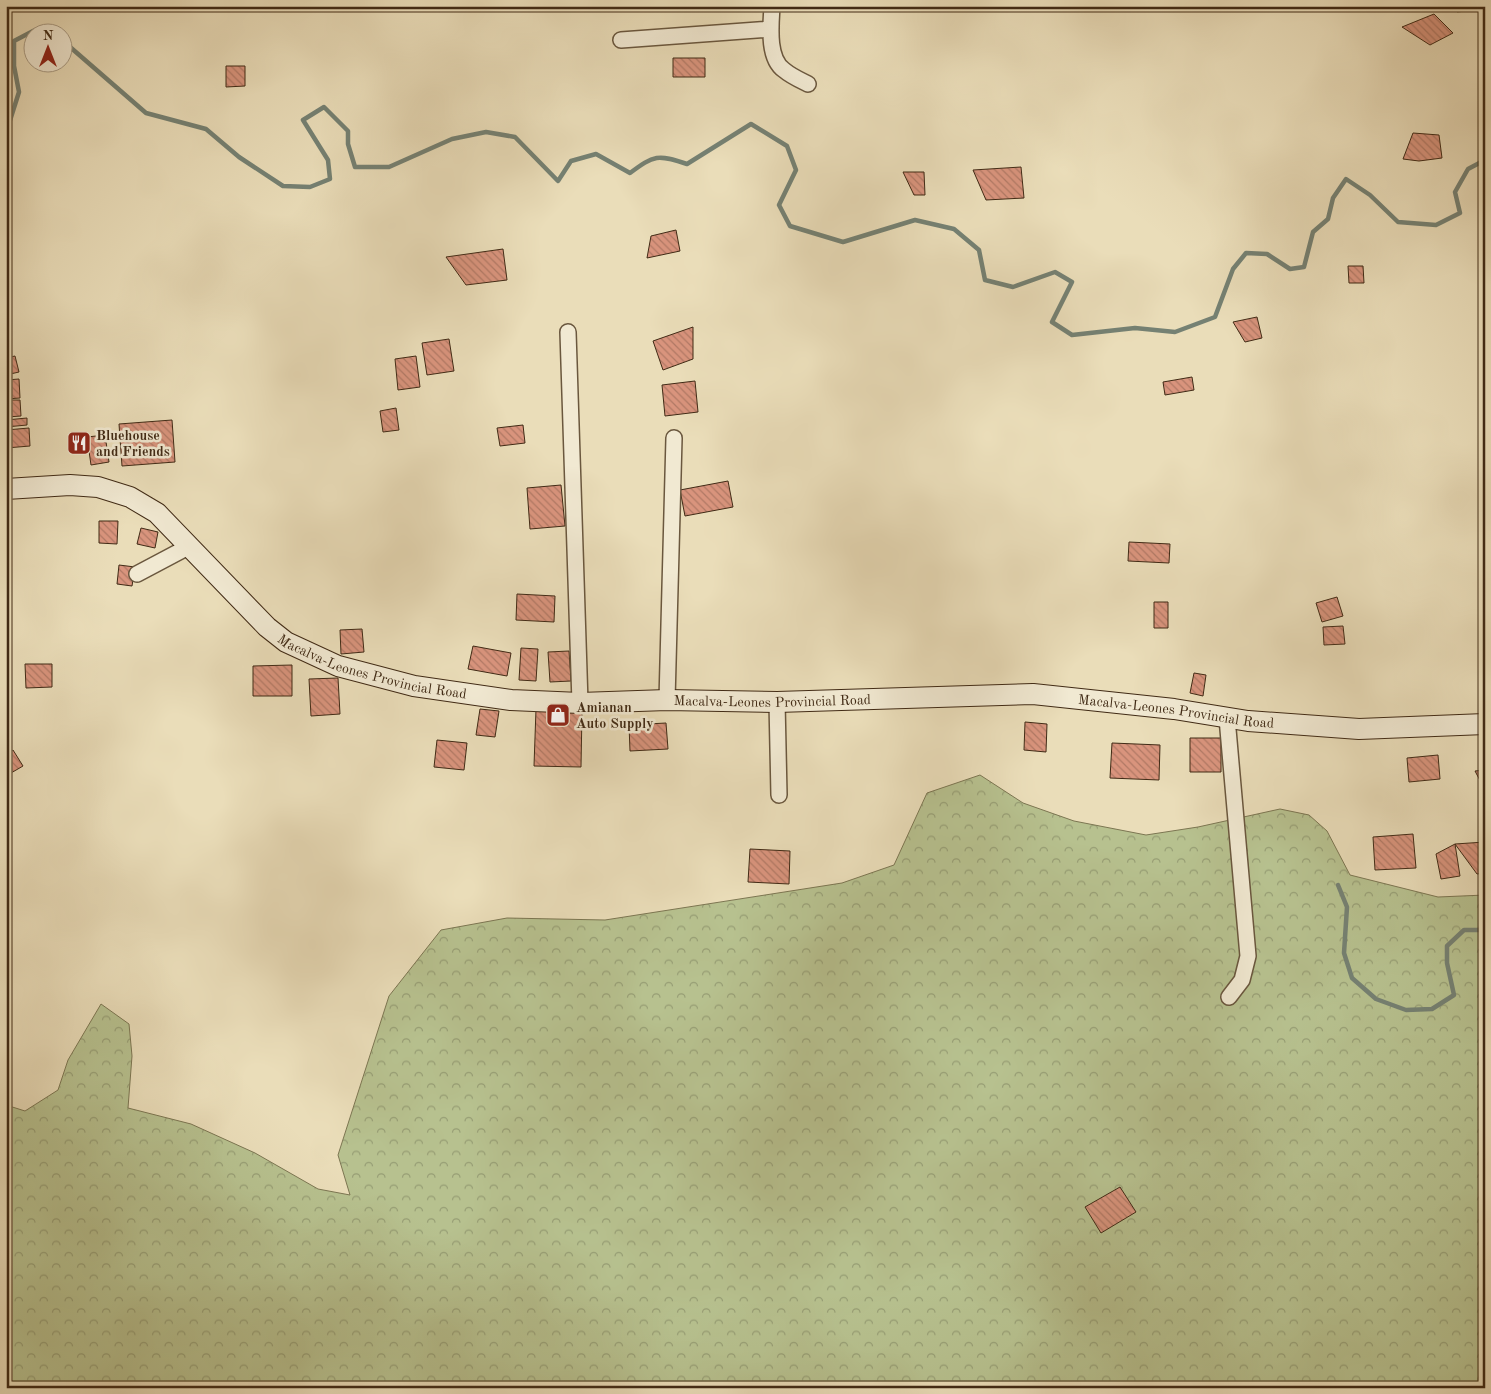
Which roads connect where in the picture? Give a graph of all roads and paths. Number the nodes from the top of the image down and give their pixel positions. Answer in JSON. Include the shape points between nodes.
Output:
{"nodes":[{"id":1,"x":772,"y":6,"type":"edge"},
{"id":2,"x":770,"y":29,"type":"junction"},
{"id":3,"x":621,"y":40,"type":"dead end"},
{"id":4,"x":808,"y":84,"type":"dead end"},
{"id":5,"x":568,"y":332,"type":"dead end"},
{"id":6,"x":674,"y":438,"type":"dead end"},
{"id":7,"x":6,"y":489,"type":"edge"},
{"id":8,"x":188,"y":547,"type":"junction"},
{"id":9,"x":137,"y":574,"type":"dead end"},
{"id":10,"x":667,"y":700,"type":"junction"},
{"id":11,"x":777,"y":702,"type":"junction"},
{"id":12,"x":580,"y":703,"type":"junction"},
{"id":13,"x":1227,"y":718,"type":"junction"},
{"id":14,"x":1485,"y":724,"type":"edge"},
{"id":15,"x":779,"y":795,"type":"dead end"},
{"id":16,"x":1229,"y":997,"type":"dead end"}],
"edges":[{"from":1,"to":2,"type":"street"},
{"from":2,"to":3,"type":"street"},
{"from":2,"to":4,"type":"street","via":[[778,63],[783,70]]},
{"from":5,"to":12,"type":"street"},
{"from":6,"to":10,"type":"street"},
{"from":7,"to":8,"type":"street","name":"Macalva-Leones Provincial Road","via":[[70,485],[116,491],[157,513]]},
{"from":8,"to":9,"type":"street"},
{"from":8,"to":12,"type":"street","name":"Macalva-Leones Provincial Road","via":[[276,635],[320,659],[414,686],[511,700]]},
{"from":10,"to":11,"type":"street","name":"Macalva-Leones Provincial Road"},
{"from":10,"to":12,"type":"street","name":"Macalva-Leones Provincial Road"},
{"from":11,"to":13,"type":"street","name":"Macalva-Leones Provincial Road","via":[[1033,694]]},
{"from":11,"to":15,"type":"street"},
{"from":13,"to":14,"type":"street","name":"Macalva-Leones Provincial Road","via":[[1359,729]]},
{"from":13,"to":16,"type":"street","via":[[1248,956],[1242,980]]}]}
